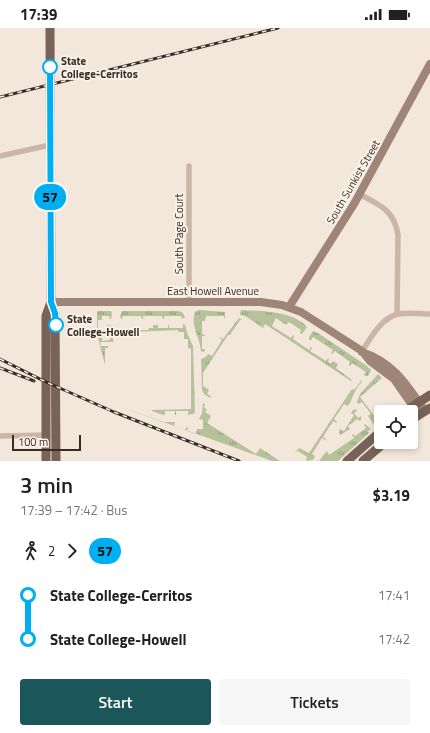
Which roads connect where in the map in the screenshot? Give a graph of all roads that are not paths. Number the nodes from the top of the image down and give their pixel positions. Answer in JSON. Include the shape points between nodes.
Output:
{"nodes":[{"id":1,"x":50,"y":28,"type":"edge"},
{"id":2,"x":430,"y":64,"type":"edge"},
{"id":3,"x":50,"y":145,"type":"junction"},
{"id":4,"x":0,"y":156,"type":"edge"},
{"id":5,"x":189,"y":166,"type":"dead end"},
{"id":6,"x":359,"y":194,"type":"junction"},
{"id":7,"x":51,"y":302,"type":"junction"},
{"id":8,"x":189,"y":302,"type":"junction"},
{"id":9,"x":288,"y":307,"type":"junction"},
{"id":10,"x":397,"y":314,"type":"junction"},
{"id":11,"x":430,"y":314,"type":"edge"},
{"id":12,"x":362,"y":351,"type":"junction"},
{"id":13,"x":430,"y":395,"type":"edge"},
{"id":14,"x":416,"y":404,"type":"junction"},
{"id":15,"x":425,"y":411,"type":"edge"},
{"id":16,"x":46,"y":435,"type":"junction"},
{"id":17,"x":56,"y":435,"type":"junction"},
{"id":18,"x":0,"y":436,"type":"edge"},
{"id":19,"x":374,"y":437,"type":"edge"},
{"id":20,"x":377,"y":449,"type":"edge"},
{"id":21,"x":46,"y":460,"type":"edge"},
{"id":22,"x":56,"y":461,"type":"edge"},
{"id":23,"x":347,"y":461,"type":"edge"},
{"id":24,"x":363,"y":461,"type":"edge"}],
"edges":[{"from":1,"to":3,"type":"main road"},
{"from":2,"to":6,"type":"street","name":"South Sunkist Street"},
{"from":3,"to":4,"type":"street"},
{"from":3,"to":7,"type":"main road"},
{"from":5,"to":8,"type":"street","name":"South Page Court"},
{"from":6,"to":9,"type":"street","name":"South Sunkist Street"},
{"from":6,"to":10,"type":"street","via":[[386,210],[396,225]]},
{"from":7,"to":8,"type":"street","name":"East Howell Avenue"},
{"from":7,"to":16,"type":"main road","via":[[46,316]]},
{"from":7,"to":17,"type":"main road","via":[[55,313]]},
{"from":8,"to":9,"type":"street","name":"East Howell Avenue","via":[[261,302]]},
{"from":9,"to":12,"type":"street","name":"East Howell Avenue","via":[[308,315]]},
{"from":10,"to":11,"type":"street"},
{"from":10,"to":12,"type":"street","via":[[380,326]]},
{"from":12,"to":14,"type":"street","name":"East Howell Avenue","via":[[374,355],[396,372]]},
{"from":13,"to":14,"type":"main road"},
{"from":14,"to":15,"type":"street","name":"East Howell Avenue"},
{"from":16,"to":17,"type":"street"},
{"from":16,"to":18,"type":"street"},
{"from":16,"to":21,"type":"main road"},
{"from":17,"to":22,"type":"main road"},
{"from":19,"to":23,"type":"main road"},
{"from":20,"to":24,"type":"main road"}]}
